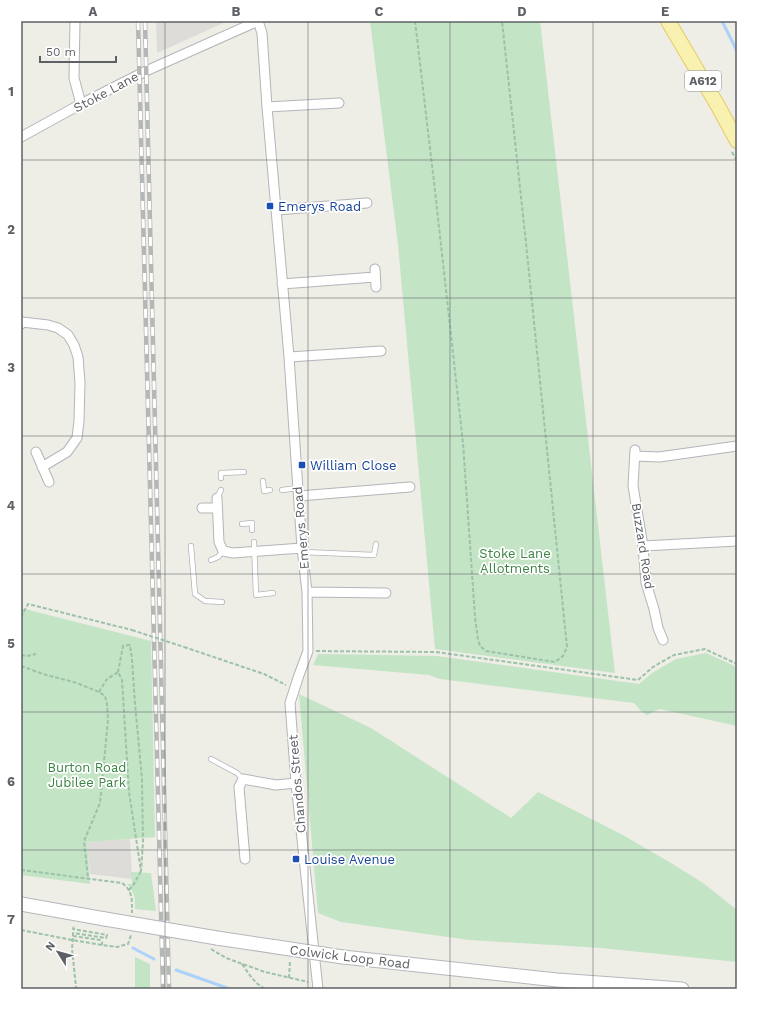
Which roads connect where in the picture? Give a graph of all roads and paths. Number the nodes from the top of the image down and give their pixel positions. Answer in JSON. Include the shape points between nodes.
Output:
{"nodes":[{"id":1,"x":75,"y":21,"type":"edge"},
{"id":2,"x":258,"y":21,"type":"edge"},
{"id":3,"x":415,"y":21,"type":"edge"},
{"id":4,"x":502,"y":21,"type":"edge"},
{"id":5,"x":668,"y":21,"type":"edge"},
{"id":6,"x":339,"y":103,"type":"dead end"},
{"id":7,"x":81,"y":104,"type":"junction"},
{"id":8,"x":267,"y":107,"type":"junction"},
{"id":9,"x":21,"y":137,"type":"edge"},
{"id":10,"x":737,"y":141,"type":"edge"},
{"id":11,"x":368,"y":203,"type":"dead end"},
{"id":12,"x":276,"y":210,"type":"junction"},
{"id":13,"x":375,"y":278,"type":"dead end"},
{"id":14,"x":282,"y":284,"type":"junction"},
{"id":15,"x":21,"y":321,"type":"edge"},
{"id":16,"x":381,"y":351,"type":"dead end"},
{"id":17,"x":289,"y":357,"type":"junction"},
{"id":18,"x":737,"y":446,"type":"edge"},
{"id":19,"x":36,"y":452,"type":"dead end"},
{"id":20,"x":42,"y":467,"type":"junction"},
{"id":21,"x":244,"y":472,"type":"dead end"},
{"id":22,"x":221,"y":478,"type":"dead end"},
{"id":23,"x":263,"y":481,"type":"dead end"},
{"id":24,"x":49,"y":482,"type":"dead end"},
{"id":25,"x":410,"y":487,"type":"dead end"},
{"id":26,"x":270,"y":490,"type":"dead end"},
{"id":27,"x":282,"y":490,"type":"dead end"},
{"id":28,"x":298,"y":492,"type":"junction"},
{"id":29,"x":219,"y":494,"type":"dead end"},
{"id":30,"x":202,"y":508,"type":"dead end"},
{"id":31,"x":217,"y":508,"type":"junction"},
{"id":32,"x":242,"y":524,"type":"dead end"},
{"id":33,"x":252,"y":530,"type":"dead end"},
{"id":34,"x":737,"y":541,"type":"edge"},
{"id":35,"x":254,"y":542,"type":"dead end"},
{"id":36,"x":376,"y":544,"type":"dead end"},
{"id":37,"x":191,"y":546,"type":"dead end"},
{"id":38,"x":643,"y":546,"type":"junction"},
{"id":39,"x":303,"y":550,"type":"junction"},
{"id":40,"x":223,"y":551,"type":"junction"},
{"id":41,"x":254,"y":552,"type":"junction"},
{"id":42,"x":211,"y":560,"type":"dead end"},
{"id":43,"x":307,"y":592,"type":"junction"},
{"id":44,"x":273,"y":593,"type":"dead end"},
{"id":45,"x":386,"y":593,"type":"dead end"},
{"id":46,"x":222,"y":602,"type":"dead end"},
{"id":47,"x":21,"y":618,"type":"edge"},
{"id":48,"x":663,"y":640,"type":"dead end"},
{"id":49,"x":308,"y":651,"type":"junction"},
{"id":50,"x":36,"y":654,"type":"dead end"},
{"id":51,"x":21,"y":655,"type":"edge"},
{"id":52,"x":737,"y":664,"type":"edge"},
{"id":53,"x":21,"y":666,"type":"edge"},
{"id":54,"x":118,"y":672,"type":"junction"},
{"id":55,"x":299,"y":675,"type":"joint"},
{"id":56,"x":294,"y":689,"type":"junction"},
{"id":57,"x":99,"y":692,"type":"junction"},
{"id":58,"x":211,"y":759,"type":"dead end"},
{"id":59,"x":243,"y":779,"type":"junction"},
{"id":60,"x":296,"y":783,"type":"junction"},
{"id":61,"x":244,"y":859,"type":"dead end"},
{"id":62,"x":141,"y":871,"type":"junction"},
{"id":63,"x":88,"y":878,"type":"dead end"},
{"id":64,"x":129,"y":890,"type":"dead end"},
{"id":65,"x":21,"y":904,"type":"edge"},
{"id":66,"x":81,"y":927,"type":"dead end"},
{"id":67,"x":73,"y":936,"type":"junction"},
{"id":68,"x":214,"y":943,"type":"junction"},
{"id":69,"x":102,"y":945,"type":"dead end"},
{"id":70,"x":290,"y":962,"type":"dead end"},
{"id":71,"x":241,"y":964,"type":"junction"},
{"id":72,"x":289,"y":978,"type":"junction"},
{"id":73,"x":318,"y":987,"type":"edge"},
{"id":74,"x":78,"y":989,"type":"edge"},
{"id":75,"x":265,"y":989,"type":"edge"},
{"id":76,"x":682,"y":989,"type":"edge"}],
"edges":[{"from":1,"to":7,"type":"street","via":[[74,78]]},
{"from":2,"to":7,"type":"street","name":"Stoke Lane","via":[[146,71]]},
{"from":2,"to":8,"type":"street","name":"Emerys Road","via":[[262,33]]},
{"from":3,"to":4,"type":"path","via":[[463,443],[478,640],[486,651],[555,662],[563,656],[567,647]]},
{"from":5,"to":10,"type":"main road","number":"A612"},
{"from":6,"to":8,"type":"street"},
{"from":7,"to":9,"type":"street","name":"Stoke Lane"},
{"from":8,"to":12,"type":"street","name":"Emerys Road"},
{"from":11,"to":12,"type":"street"},
{"from":12,"to":14,"type":"street","name":"Emerys Road"},
{"from":13,"to":14,"type":"street"},
{"from":14,"to":17,"type":"street","name":"Emerys Road"},
{"from":15,"to":20,"type":"street","via":[[58,328],[68,335],[78,357],[80,383],[77,438],[67,452]]},
{"from":16,"to":17,"type":"street"},
{"from":17,"to":28,"type":"street","name":"Emerys Road"},
{"from":18,"to":38,"type":"street","name":"Buzzard Road","via":[[659,457],[635,453],[634,486]]},
{"from":19,"to":20,"type":"street"},
{"from":20,"to":24,"type":"street"},
{"from":21,"to":22,"type":"lane","via":[[220,473]]},
{"from":23,"to":26,"type":"lane","via":[[264,491]]},
{"from":25,"to":28,"type":"street"},
{"from":27,"to":28,"type":"lane"},
{"from":28,"to":39,"type":"street","name":"Emerys Road"},
{"from":29,"to":31,"type":"street"},
{"from":30,"to":31,"type":"street"},
{"from":31,"to":40,"type":"street","via":[[219,542]]},
{"from":32,"to":33,"type":"lane","via":[[252,523]]},
{"from":34,"to":38,"type":"street"},
{"from":35,"to":41,"type":"lane"},
{"from":36,"to":39,"type":"lane","via":[[374,554]]},
{"from":37,"to":46,"type":"lane","via":[[195,562],[194,594],[205,601]]},
{"from":38,"to":48,"type":"street","name":"Buzzard Road","via":[[646,583]]},
{"from":39,"to":41,"type":"street"},
{"from":39,"to":43,"type":"street","name":"Emerys Road"},
{"from":40,"to":41,"type":"street"},
{"from":40,"to":42,"type":"lane"},
{"from":41,"to":44,"type":"lane","via":[[256,595]]},
{"from":43,"to":45,"type":"street"},
{"from":43,"to":49,"type":"street","name":"Emerys Road"},
{"from":47,"to":56,"type":"path","bridge":true,"via":[[28,604],[132,630],[264,674]]},
{"from":49,"to":52,"type":"path","via":[[436,652],[638,680],[653,667],[674,655],[705,649]]},
{"from":49,"to":55,"type":"street","name":"Emerys Road"},
{"from":50,"to":51,"type":"path"},
{"from":53,"to":57,"type":"path"},
{"from":54,"to":57,"type":"path","via":[[107,679]]},
{"from":54,"to":62,"type":"path","via":[[122,680],[129,792]]},
{"from":54,"to":62,"type":"path","via":[[123,646],[130,645],[142,779]]},
{"from":55,"to":56,"type":"street","name":"Chandos Street"},
{"from":56,"to":60,"type":"street","name":"Chandos Street","via":[[290,703]]},
{"from":57,"to":63,"type":"path","via":[[105,696],[108,720],[100,803],[84,841]]},
{"from":58,"to":59,"type":"lane"},
{"from":59,"to":60,"type":"street","via":[[276,785]]},
{"from":59,"to":61,"type":"street","via":[[239,787]]},
{"from":60,"to":73,"type":"street","name":"Chandos Street"},
{"from":62,"to":64,"type":"path"},
{"from":65,"to":68,"type":"main road","name":"Colwick Loop Road","bridge":true},
{"from":66,"to":67,"type":"path","via":[[74,926],[73,929],[107,935],[106,938],[73,933]]},
{"from":67,"to":69,"type":"path","via":[[100,940]]},
{"from":67,"to":74,"type":"path","via":[[72,949]]},
{"from":68,"to":71,"type":"path","via":[[226,958]]},
{"from":68,"to":76,"type":"main road","name":"Colwick Loop Road","bridge":true,"via":[[557,980]]},
{"from":70,"to":72,"type":"path"},
{"from":71,"to":72,"type":"path"},
{"from":71,"to":75,"type":"path","via":[[251,978]]},
{"from":72,"to":73,"type":"path"}]}
